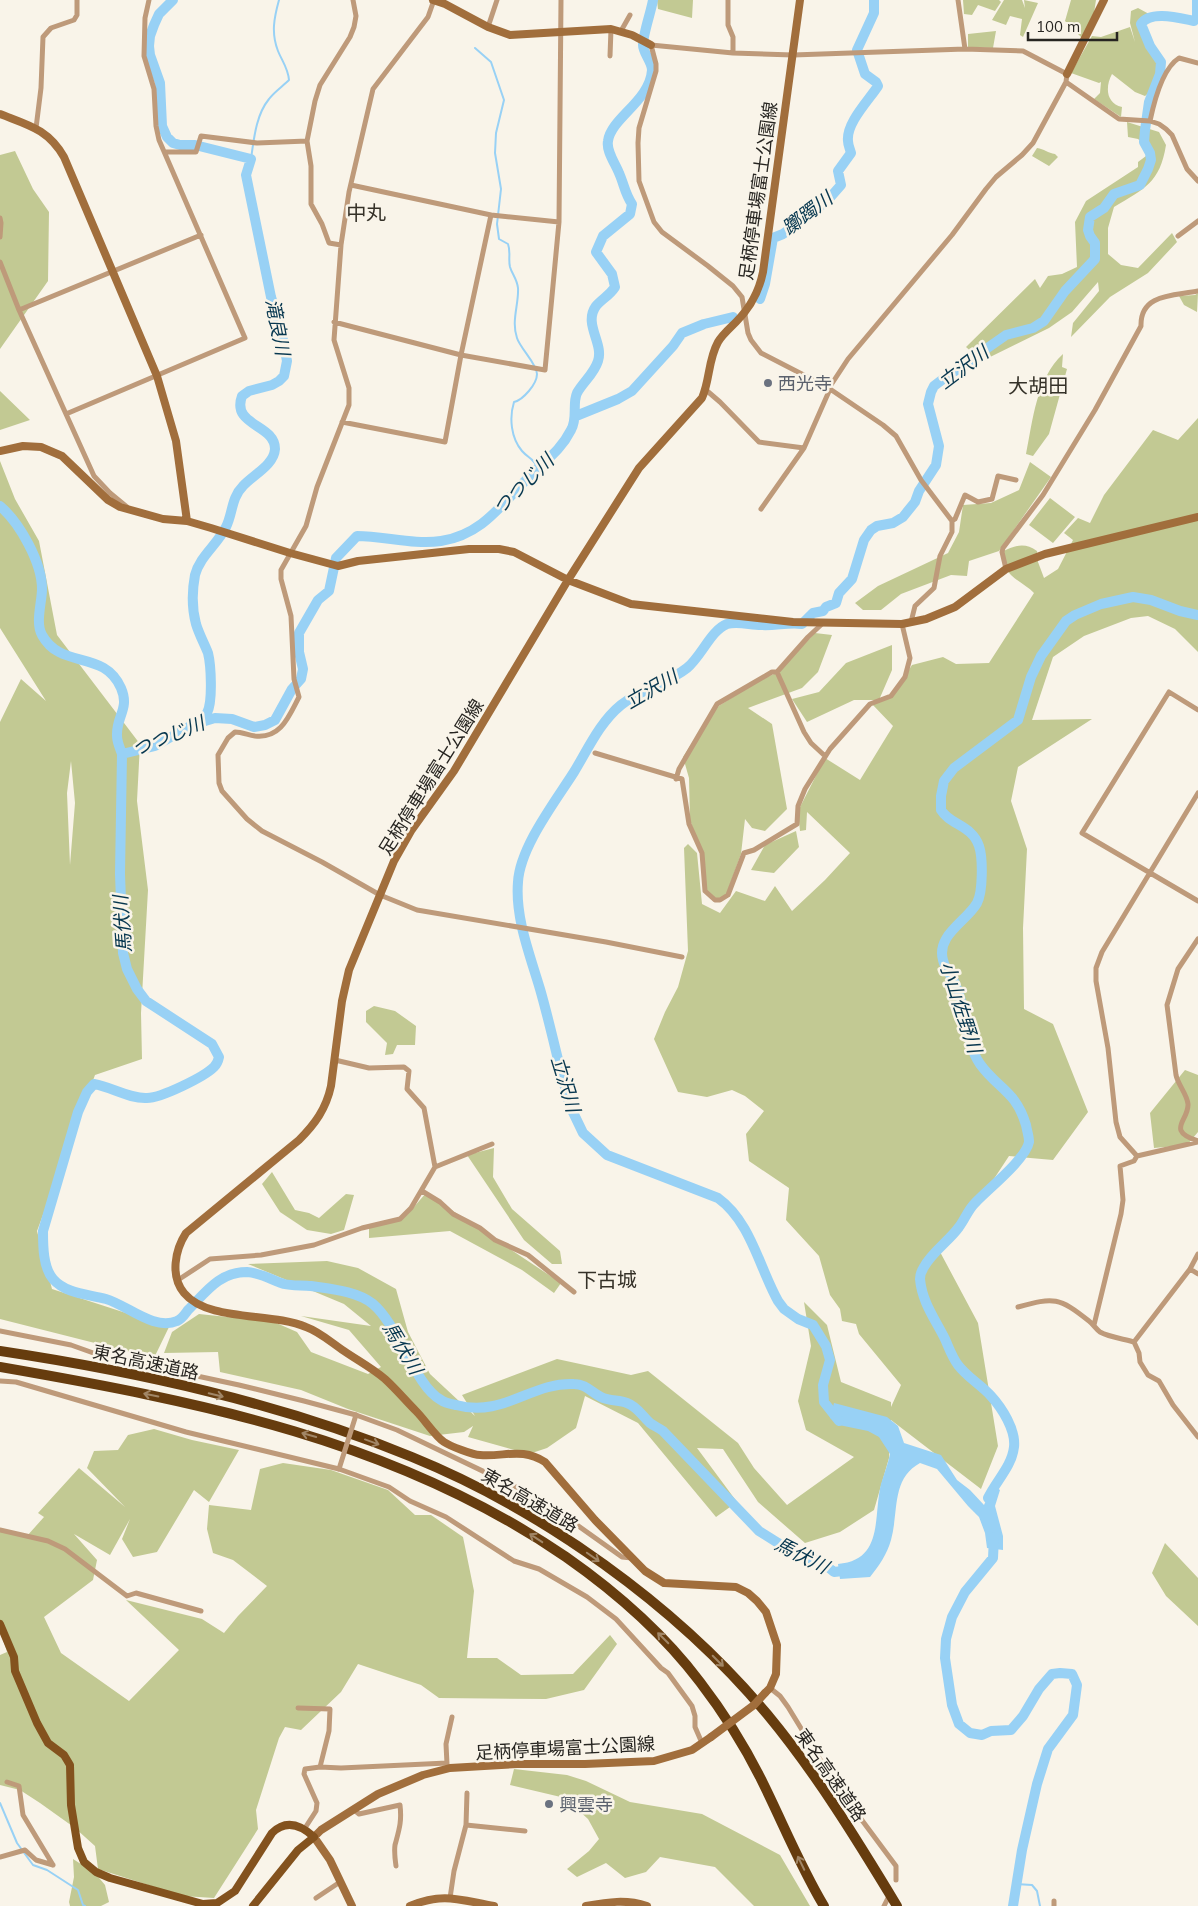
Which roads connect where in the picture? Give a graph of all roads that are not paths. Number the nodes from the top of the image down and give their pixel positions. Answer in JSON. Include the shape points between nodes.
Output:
{"nodes":[{"id":1,"x":77,"y":0,"type":"edge"},
{"id":2,"x":149,"y":0,"type":"edge"},
{"id":3,"x":353,"y":0,"type":"edge"},
{"id":4,"x":433,"y":0,"type":"edge"},
{"id":5,"x":497,"y":0,"type":"edge"},
{"id":6,"x":561,"y":0,"type":"edge"},
{"id":7,"x":728,"y":0,"type":"edge"},
{"id":8,"x":800,"y":0,"type":"edge"},
{"id":9,"x":958,"y":0,"type":"edge"},
{"id":10,"x":1104,"y":0,"type":"edge"},
{"id":11,"x":630,"y":15,"type":"dead end"},
{"id":12,"x":488,"y":27,"type":"junction"},
{"id":13,"x":611,"y":29,"type":"junction"},
{"id":14,"x":562,"y":31,"type":"junction"},
{"id":15,"x":621,"y":31,"type":"junction"},
{"id":16,"x":646,"y":43,"type":"junction"},
{"id":17,"x":965,"y":49,"type":"junction"},
{"id":18,"x":733,"y":52,"type":"junction"},
{"id":19,"x":793,"y":55,"type":"junction"},
{"id":20,"x":610,"y":56,"type":"dead end"},
{"id":21,"x":1198,"y":63,"type":"edge"},
{"id":22,"x":1067,"y":74,"type":"junction"},
{"id":23,"x":1066,"y":82,"type":"junction"},
{"id":24,"x":0,"y":114,"type":"edge"},
{"id":25,"x":1150,"y":121,"type":"junction"},
{"id":26,"x":36,"y":128,"type":"junction"},
{"id":27,"x":307,"y":141,"type":"junction"},
{"id":28,"x":166,"y":152,"type":"junction"},
{"id":29,"x":1198,"y":181,"type":"edge"},
{"id":30,"x":351,"y":185,"type":"junction"},
{"id":31,"x":491,"y":215,"type":"junction"},
{"id":32,"x":0,"y":218,"type":"edge"},
{"id":33,"x":1198,"y":221,"type":"edge"},
{"id":34,"x":559,"y":222,"type":"junction"},
{"id":35,"x":201,"y":235,"type":"junction"},
{"id":36,"x":1178,"y":236,"type":"dead end"},
{"id":37,"x":0,"y":237,"type":"edge"},
{"id":38,"x":341,"y":245,"type":"junction"},
{"id":39,"x":0,"y":262,"type":"edge"},
{"id":40,"x":113,"y":273,"type":"junction"},
{"id":41,"x":1198,"y":291,"type":"edge"},
{"id":42,"x":19,"y":310,"type":"junction"},
{"id":43,"x":745,"y":313,"type":"junction"},
{"id":44,"x":334,"y":322,"type":"junction"},
{"id":45,"x":461,"y":355,"type":"junction"},
{"id":46,"x":157,"y":376,"type":"junction"},
{"id":47,"x":830,"y":388,"type":"junction"},
{"id":48,"x":706,"y":390,"type":"junction"},
{"id":49,"x":66,"y":414,"type":"junction"},
{"id":50,"x":342,"y":422,"type":"junction"},
{"id":51,"x":804,"y":448,"type":"junction"},
{"id":52,"x":0,"y":451,"type":"edge"},
{"id":53,"x":1016,"y":480,"type":"dead end"},
{"id":54,"x":129,"y":509,"type":"junction"},
{"id":55,"x":761,"y":509,"type":"dead end"},
{"id":56,"x":1198,"y":517,"type":"edge"},
{"id":57,"x":187,"y":521,"type":"junction"},
{"id":58,"x":952,"y":521,"type":"junction"},
{"id":59,"x":290,"y":553,"type":"junction"},
{"id":60,"x":1006,"y":569,"type":"junction"},
{"id":61,"x":568,"y":580,"type":"junction"},
{"id":62,"x":824,"y":622,"type":"junction"},
{"id":63,"x":911,"y":622,"type":"junction"},
{"id":64,"x":902,"y":624,"type":"junction"},
{"id":65,"x":777,"y":672,"type":"junction"},
{"id":66,"x":1198,"y":710,"type":"edge"},
{"id":67,"x":595,"y":753,"type":"dead end"},
{"id":68,"x":826,"y":756,"type":"junction"},
{"id":69,"x":676,"y":778,"type":"junction"},
{"id":70,"x":1198,"y":793,"type":"edge"},
{"id":71,"x":1150,"y":873,"type":"junction"},
{"id":72,"x":380,"y":895,"type":"junction"},
{"id":73,"x":1198,"y":901,"type":"edge"},
{"id":74,"x":1198,"y":939,"type":"edge"},
{"id":75,"x":682,"y":957,"type":"dead end"},
{"id":76,"x":334,"y":1060,"type":"junction"},
{"id":77,"x":1198,"y":1141,"type":"edge"},
{"id":78,"x":492,"y":1144,"type":"dead end"},
{"id":79,"x":1137,"y":1156,"type":"junction"},
{"id":80,"x":435,"y":1167,"type":"junction"},
{"id":81,"x":422,"y":1191,"type":"junction"},
{"id":82,"x":1198,"y":1254,"type":"edge"},
{"id":83,"x":1190,"y":1268,"type":"junction"},
{"id":84,"x":1198,"y":1274,"type":"edge"},
{"id":85,"x":178,"y":1280,"type":"junction"},
{"id":86,"x":574,"y":1292,"type":"dead end"},
{"id":87,"x":1018,"y":1307,"type":"dead end"},
{"id":88,"x":1094,"y":1325,"type":"junction"},
{"id":89,"x":0,"y":1331,"type":"edge"},
{"id":90,"x":1134,"y":1342,"type":"junction"},
{"id":91,"x":0,"y":1351,"type":"edge"},
{"id":92,"x":0,"y":1367,"type":"edge"},
{"id":93,"x":0,"y":1381,"type":"edge"},
{"id":94,"x":356,"y":1415,"type":"junction"},
{"id":95,"x":1198,"y":1437,"type":"edge"},
{"id":96,"x":339,"y":1469,"type":"junction"},
{"id":97,"x":0,"y":1530,"type":"edge"},
{"id":98,"x":632,"y":1558,"type":"junction"},
{"id":99,"x":201,"y":1611,"type":"dead end"},
{"id":100,"x":0,"y":1624,"type":"edge"},
{"id":101,"x":768,"y":1690,"type":"junction"},
{"id":102,"x":298,"y":1708,"type":"dead end"},
{"id":103,"x":452,"y":1717,"type":"dead end"},
{"id":104,"x":702,"y":1742,"type":"junction"},
{"id":105,"x":448,"y":1766,"type":"junction"},
{"id":106,"x":320,"y":1767,"type":"junction"},
{"id":107,"x":7,"y":1782,"type":"dead end"},
{"id":108,"x":467,"y":1793,"type":"dead end"},
{"id":109,"x":353,"y":1809,"type":"junction"},
{"id":110,"x":466,"y":1825,"type":"junction"},
{"id":111,"x":305,"y":1828,"type":"junction"},
{"id":112,"x":525,"y":1831,"type":"dead end"},
{"id":113,"x":314,"y":1837,"type":"junction"},
{"id":114,"x":0,"y":1857,"type":"edge"},
{"id":115,"x":396,"y":1866,"type":"dead end"},
{"id":116,"x":896,"y":1880,"type":"dead end"},
{"id":117,"x":340,"y":1882,"type":"junction"},
{"id":118,"x":316,"y":1898,"type":"dead end"},
{"id":119,"x":450,"y":1898,"type":"junction"},
{"id":120,"x":888,"y":1898,"type":"dead end"},
{"id":121,"x":253,"y":1906,"type":"edge"},
{"id":122,"x":352,"y":1906,"type":"edge"},
{"id":123,"x":410,"y":1906,"type":"edge"},
{"id":124,"x":494,"y":1906,"type":"edge"},
{"id":125,"x":586,"y":1906,"type":"edge"},
{"id":126,"x":647,"y":1906,"type":"edge"},
{"id":127,"x":824,"y":1906,"type":"edge"},
{"id":128,"x":884,"y":1906,"type":"edge"},
{"id":129,"x":897,"y":1906,"type":"edge"}],
"edges":[{"from":1,"to":26,"type":"street","via":[[74,20],[51,28],[43,37]]},
{"from":2,"to":28,"type":"street","via":[[144,56],[154,89],[156,126]]},
{"from":3,"to":27,"type":"street","via":[[354,28],[320,86]]},
{"from":4,"to":12,"type":"main road"},
{"from":4,"to":30,"type":"street","via":[[428,18],[373,89]]},
{"from":5,"to":12,"type":"street"},
{"from":6,"to":14,"type":"street"},
{"from":7,"to":18,"type":"street"},
{"from":8,"to":19,"type":"main road","name":"足柄停車場富士公園線"},
{"from":9,"to":17,"type":"street"},
{"from":10,"to":22,"type":"main road"},
{"from":11,"to":15,"type":"street"},
{"from":12,"to":14,"type":"main road","via":[[510,35]]},
{"from":13,"to":14,"type":"main road"},
{"from":13,"to":15,"type":"main road"},
{"from":13,"to":20,"type":"street"},
{"from":14,"to":34,"type":"street"},
{"from":15,"to":16,"type":"main road"},
{"from":16,"to":18,"type":"street"},
{"from":16,"to":43,"type":"street","via":[[656,71],[639,128],[639,180],[654,222],[662,232],[733,286],[742,298]]},
{"from":17,"to":19,"type":"street"},
{"from":17,"to":22,"type":"street","via":[[1024,52]]},
{"from":18,"to":19,"type":"street"},
{"from":19,"to":43,"type":"main road","name":"足柄停車場富士公園線","via":[[764,272],[758,292]]},
{"from":21,"to":25,"type":"street","via":[[1179,58],[1172,62],[1155,100]]},
{"from":22,"to":23,"type":"street"},
{"from":23,"to":25,"type":"street","via":[[1119,119]]},
{"from":23,"to":47,"type":"street","via":[[1033,143],[986,189],[848,359]]},
{"from":24,"to":26,"type":"main road"},
{"from":25,"to":29,"type":"street","via":[[1172,135],[1187,169]]},
{"from":26,"to":40,"type":"main road","via":[[49,137],[64,157]]},
{"from":27,"to":28,"type":"street","via":[[252,142],[201,136],[196,152]]},
{"from":27,"to":38,"type":"street","via":[[311,204],[329,243]]},
{"from":28,"to":35,"type":"street"},
{"from":30,"to":31,"type":"street"},
{"from":30,"to":38,"type":"street"},
{"from":31,"to":34,"type":"street"},
{"from":31,"to":45,"type":"street"},
{"from":32,"to":37,"type":"street"},
{"from":33,"to":36,"type":"street"},
{"from":34,"to":45,"type":"street","via":[[545,370]]},
{"from":35,"to":40,"type":"street"},
{"from":35,"to":46,"type":"street","via":[[245,338]]},
{"from":38,"to":44,"type":"street"},
{"from":39,"to":42,"type":"street"},
{"from":40,"to":42,"type":"street"},
{"from":40,"to":46,"type":"main road"},
{"from":41,"to":60,"type":"street","via":[[1173,293],[1155,299],[1143,312],[1138,333],[1090,419],[1043,495],[1003,548]]},
{"from":42,"to":49,"type":"street"},
{"from":43,"to":47,"type":"street","via":[[748,333],[761,353]]},
{"from":43,"to":48,"type":"main road","name":"足柄停車場富士公園線","via":[[718,342],[711,356]]},
{"from":44,"to":45,"type":"street"},
{"from":44,"to":50,"type":"street","via":[[334,340],[349,388],[349,405]]},
{"from":45,"to":50,"type":"street","via":[[445,442]]},
{"from":46,"to":49,"type":"street"},
{"from":46,"to":57,"type":"main road","via":[[176,441]]},
{"from":47,"to":51,"type":"street"},
{"from":47,"to":58,"type":"street","via":[[896,436],[921,480]]},
{"from":48,"to":51,"type":"street","via":[[759,442]]},
{"from":48,"to":61,"type":"main road","name":"足柄停車場富士公園線","via":[[639,468]]},
{"from":49,"to":54,"type":"street","via":[[94,476]]},
{"from":50,"to":59,"type":"street","via":[[306,526]]},
{"from":51,"to":55,"type":"street"},
{"from":52,"to":54,"type":"main road","via":[[32,446],[57,453],[108,500]]},
{"from":53,"to":58,"type":"street","via":[[998,476],[992,499],[978,502],[965,496]]},
{"from":54,"to":57,"type":"main road"},
{"from":56,"to":60,"type":"main road","via":[[1044,554]]},
{"from":57,"to":59,"type":"main road"},
{"from":58,"to":63,"type":"street","via":[[952,532],[940,556],[934,588],[914,606]]},
{"from":59,"to":61,"type":"main road","via":[[338,566],[358,561],[486,548],[514,552]]},
{"from":59,"to":72,"type":"street","via":[[280,579],[291,616],[294,680],[299,697],[286,723],[272,734],[262,736],[235,732],[228,738],[218,756],[219,783],[222,791],[247,819],[262,831]]},
{"from":60,"to":63,"type":"main road","via":[[955,607]]},
{"from":61,"to":62,"type":"main road","via":[[631,604],[792,622]]},
{"from":61,"to":72,"type":"main road","name":"足柄停車場富士公園線","via":[[454,772],[411,831]]},
{"from":62,"to":64,"type":"main road"},
{"from":62,"to":65,"type":"street"},
{"from":63,"to":64,"type":"main road"},
{"from":64,"to":68,"type":"street","via":[[910,658],[905,677],[891,696],[870,704]]},
{"from":65,"to":68,"type":"street","via":[[804,732]]},
{"from":65,"to":69,"type":"street","via":[[717,704]]},
{"from":66,"to":71,"type":"street","via":[[1169,692],[1082,833]]},
{"from":67,"to":69,"type":"street"},
{"from":68,"to":69,"type":"street","via":[[798,806],[797,824],[744,853],[728,895],[720,900],[709,897],[705,891],[702,853],[689,824],[682,779]]},
{"from":70,"to":71,"type":"street"},
{"from":71,"to":73,"type":"street"},
{"from":71,"to":79,"type":"street","via":[[1102,952],[1096,968],[1116,1122],[1120,1138]]},
{"from":72,"to":75,"type":"street","via":[[417,910]]},
{"from":72,"to":76,"type":"main road","name":"足柄停車場富士公園線","via":[[349,970]]},
{"from":74,"to":77,"type":"street","via":[[1178,969],[1167,1005],[1176,1075],[1188,1102],[1180,1128],[1184,1135]]},
{"from":76,"to":80,"type":"street","via":[[369,1068],[404,1067],[409,1071],[407,1089],[424,1108]]},
{"from":76,"to":85,"type":"main road","name":"足柄停車場富士公園線","via":[[328,1100],[313,1126],[186,1233],[177,1250]]},
{"from":77,"to":79,"type":"street"},
{"from":78,"to":80,"type":"street"},
{"from":79,"to":88,"type":"street","via":[[1120,1166],[1121,1214]]},
{"from":80,"to":81,"type":"street"},
{"from":81,"to":85,"type":"street","via":[[400,1219],[314,1245],[261,1255],[210,1259]]},
{"from":81,"to":86,"type":"street","via":[[495,1240],[528,1255]]},
{"from":82,"to":83,"type":"street"},
{"from":83,"to":84,"type":"street"},
{"from":83,"to":90,"type":"street"},
{"from":85,"to":98,"type":"main road","name":"足柄停車場富士公園線","via":[[183,1292],[204,1308],[288,1321],[315,1331],[384,1378],[444,1442],[478,1455],[519,1452],[537,1457]]},
{"from":87,"to":88,"type":"street","via":[[1051,1300],[1066,1304]]},
{"from":88,"to":90,"type":"street","via":[[1101,1332]]},
{"from":89,"to":94,"type":"street","via":[[71,1345]]},
{"from":90,"to":95,"type":"street","via":[[1148,1375],[1159,1381],[1172,1405]]},
{"from":91,"to":129,"type":"highway","name":"東名高速道路","one_way":true,"via":[[178,1385],[310,1421],[448,1473],[560,1535],[666,1614],[744,1688],[822,1788]]},
{"from":127,"to":92,"type":"highway","name":"東名高速道路","one_way":true,"via":[[751,1760],[706,1690],[651,1627],[556,1550],[444,1487],[408,1470],[319,1438],[166,1398]]},
{"from":93,"to":96,"type":"street","via":[[16,1382],[186,1432]]},
{"from":94,"to":96,"type":"street","bridge":true},
{"from":94,"to":98,"type":"street","via":[[397,1430],[539,1498],[622,1557]]},
{"from":96,"to":104,"type":"street","via":[[389,1487],[410,1501],[446,1517],[514,1560],[539,1569],[587,1596],[616,1619],[668,1673],[692,1706],[695,1727]]},
{"from":97,"to":99,"type":"street","via":[[48,1541],[65,1549],[127,1596],[136,1593]]},
{"from":98,"to":101,"type":"main road","name":"足柄停車場富士公園線","via":[[664,1583],[736,1587],[757,1601],[766,1612],[777,1645],[776,1674]]},
{"from":100,"to":111,"type":"main road","via":[[37,1723],[48,1742],[64,1755],[70,1765],[71,1805],[78,1848],[84,1862],[96,1872],[165,1895],[203,1904],[217,1903],[234,1891],[279,1826]]},
{"from":101,"to":104,"type":"main road","name":"足柄停車場富士公園線","bridge":true,"via":[[754,1705]]},
{"from":101,"to":116,"type":"street","via":[[780,1696],[788,1707],[835,1784],[896,1866]]},
{"from":102,"to":106,"type":"street","via":[[330,1708],[329,1731]]},
{"from":103,"to":105,"type":"street","via":[[446,1744]]},
{"from":104,"to":105,"type":"main road","name":"足柄停車場富士公園線","via":[[692,1750],[654,1761]]},
{"from":105,"to":106,"type":"street"},
{"from":105,"to":109,"type":"main road","name":"足柄停車場富士公園線","via":[[378,1794]]},
{"from":106,"to":111,"type":"street","via":[[305,1769],[304,1774],[317,1803],[316,1811]]},
{"from":107,"to":114,"type":"street","via":[[19,1786],[24,1815],[53,1865],[36,1860],[22,1850]]},
{"from":108,"to":110,"type":"street"},
{"from":109,"to":113,"type":"main road","name":"足柄停車場富士公園線"},
{"from":109,"to":115,"type":"street","via":[[359,1814],[400,1805],[402,1820],[395,1847]]},
{"from":110,"to":112,"type":"street"},
{"from":110,"to":119,"type":"street"},
{"from":111,"to":113,"type":"main road"},
{"from":113,"to":117,"type":"main road"},
{"from":113,"to":121,"type":"main road","via":[[298,1850]]},
{"from":117,"to":118,"type":"street"},
{"from":117,"to":122,"type":"main road"},
{"from":119,"to":123,"type":"main road","via":[[431,1898]]},
{"from":119,"to":124,"type":"main road"},
{"from":120,"to":128,"type":"street"},
{"from":125,"to":126,"type":"main road","via":[[626,1901]]}]}
